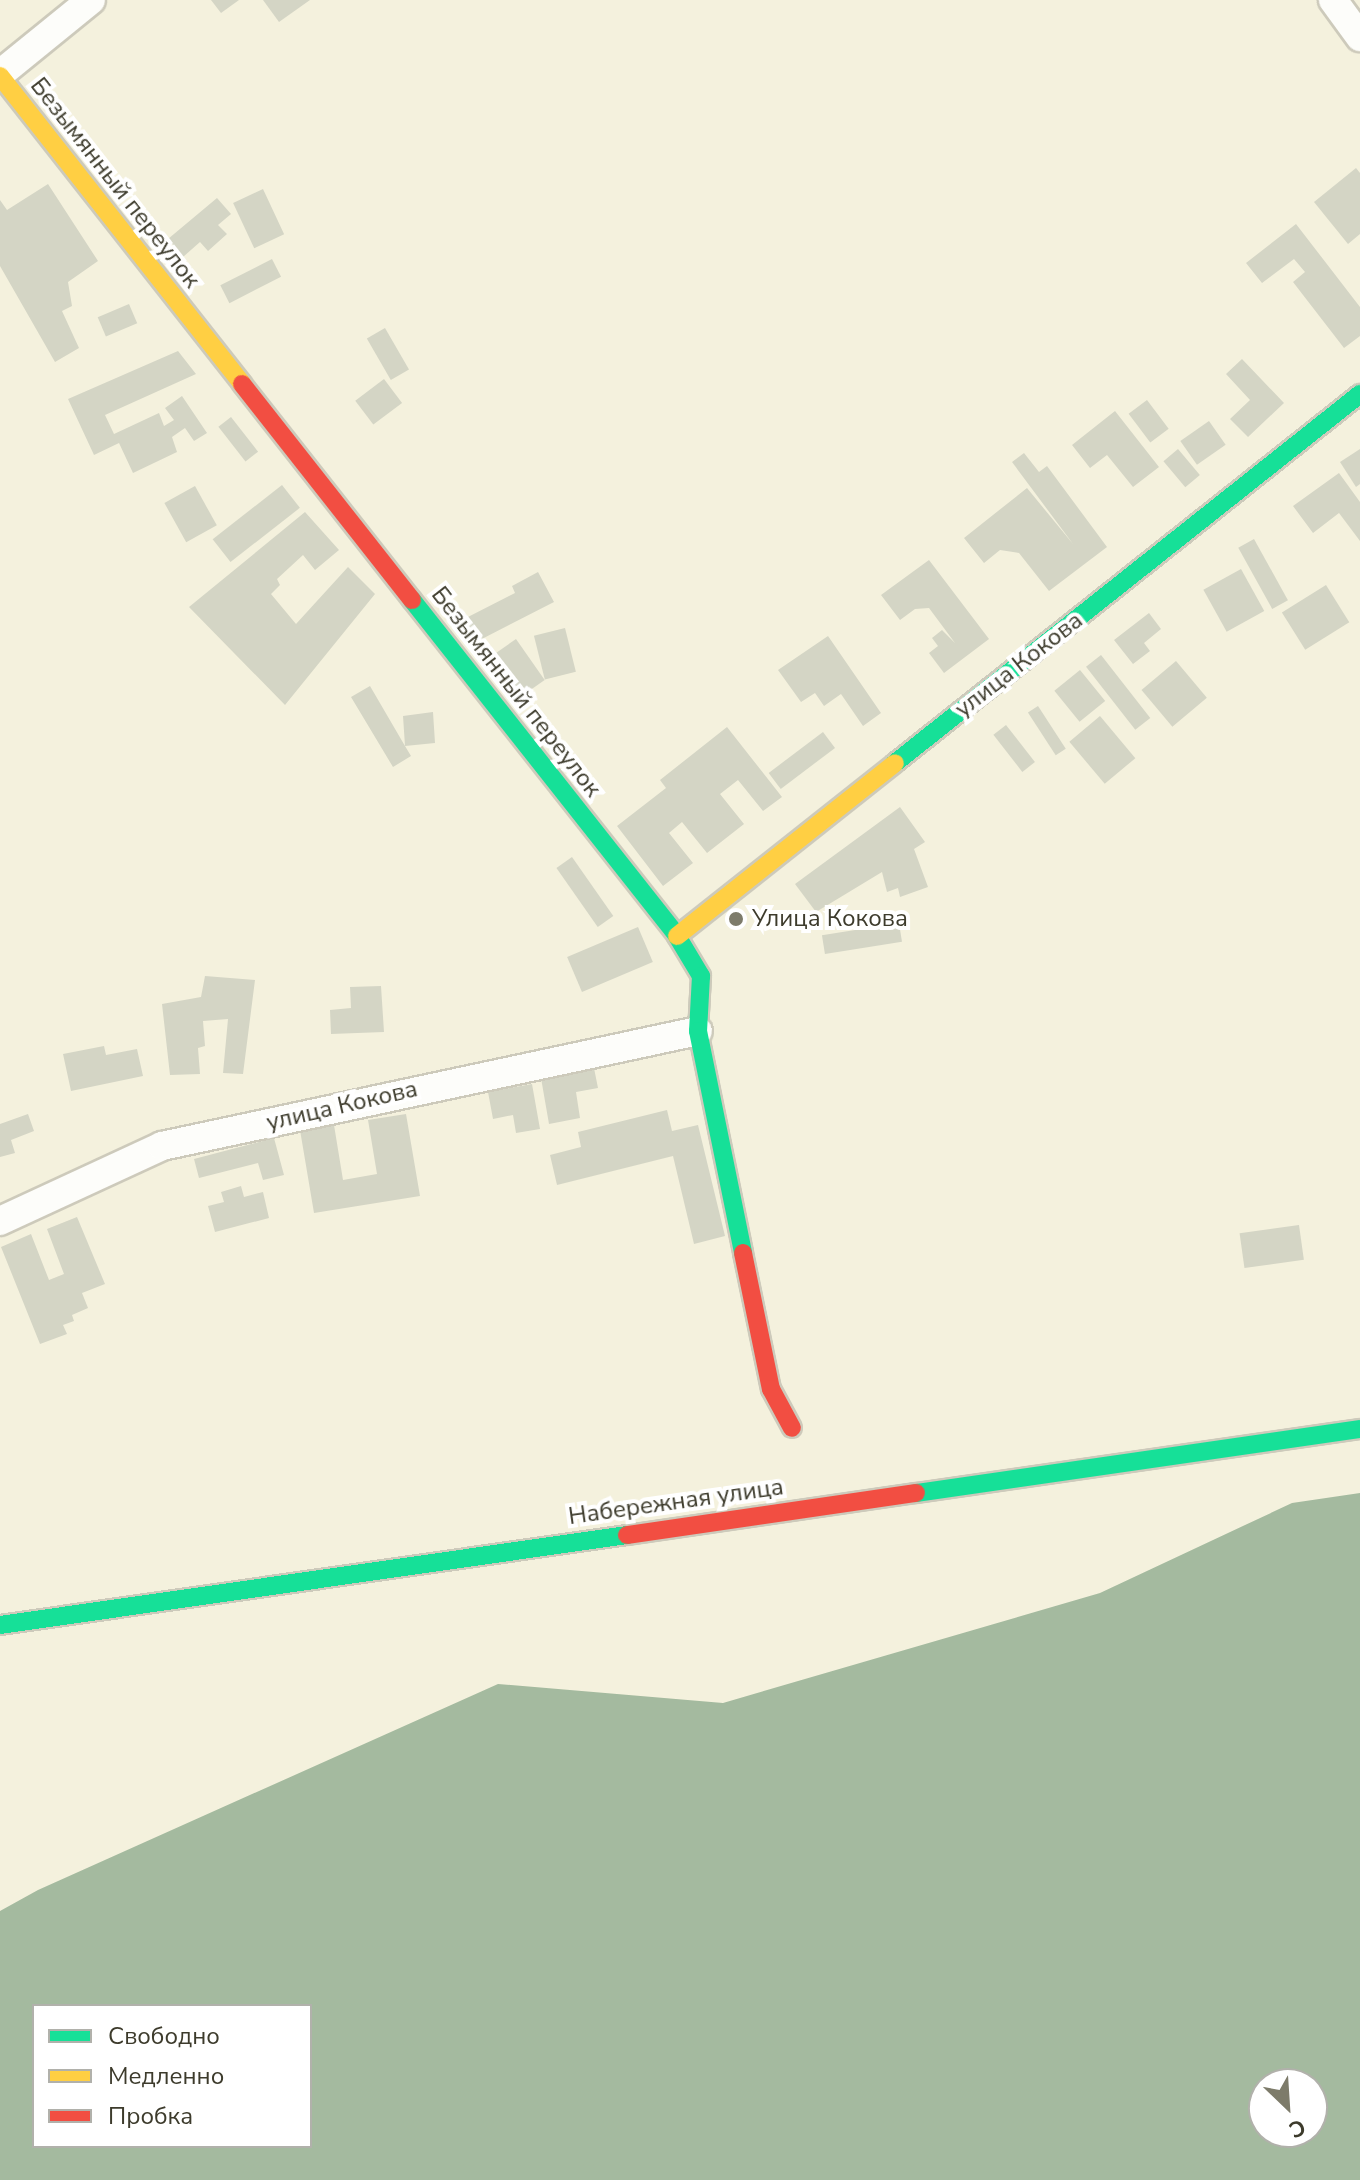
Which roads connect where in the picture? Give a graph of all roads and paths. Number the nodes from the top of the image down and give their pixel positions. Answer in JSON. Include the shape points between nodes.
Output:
{"nodes":[{"id":1,"x":91,"y":0,"type":"edge"},
{"id":2,"x":1333,"y":0,"type":"edge"},
{"id":3,"x":1360,"y":37,"type":"edge"},
{"id":4,"x":0,"y":75,"type":"edge"},
{"id":5,"x":1360,"y":394,"type":"edge"},
{"id":6,"x":677,"y":936,"type":"junction"},
{"id":7,"x":698,"y":1031,"type":"junction"},
{"id":8,"x":0,"y":1221,"type":"edge"},
{"id":9,"x":792,"y":1428,"type":"dead end"},
{"id":10,"x":1360,"y":1429,"type":"edge"},
{"id":11,"x":0,"y":1625,"type":"edge"}],
"edges":[{"from":1,"to":4,"type":"street"},
{"from":2,"to":3,"type":"street"},
{"from":4,"to":6,"type":"street","name":"Безымянный переулок"},
{"from":5,"to":6,"type":"street","name":"улица Кокова"},
{"from":6,"to":7,"type":"street","name":"Безымянный переулок","via":[[701,976]]},
{"from":7,"to":8,"type":"street","name":"улица Кокова","via":[[162,1146]]},
{"from":7,"to":9,"type":"street","name":"Безымянный переулок","via":[[771,1389]]},
{"from":10,"to":11,"type":"street","name":"Набережная улица"}]}
